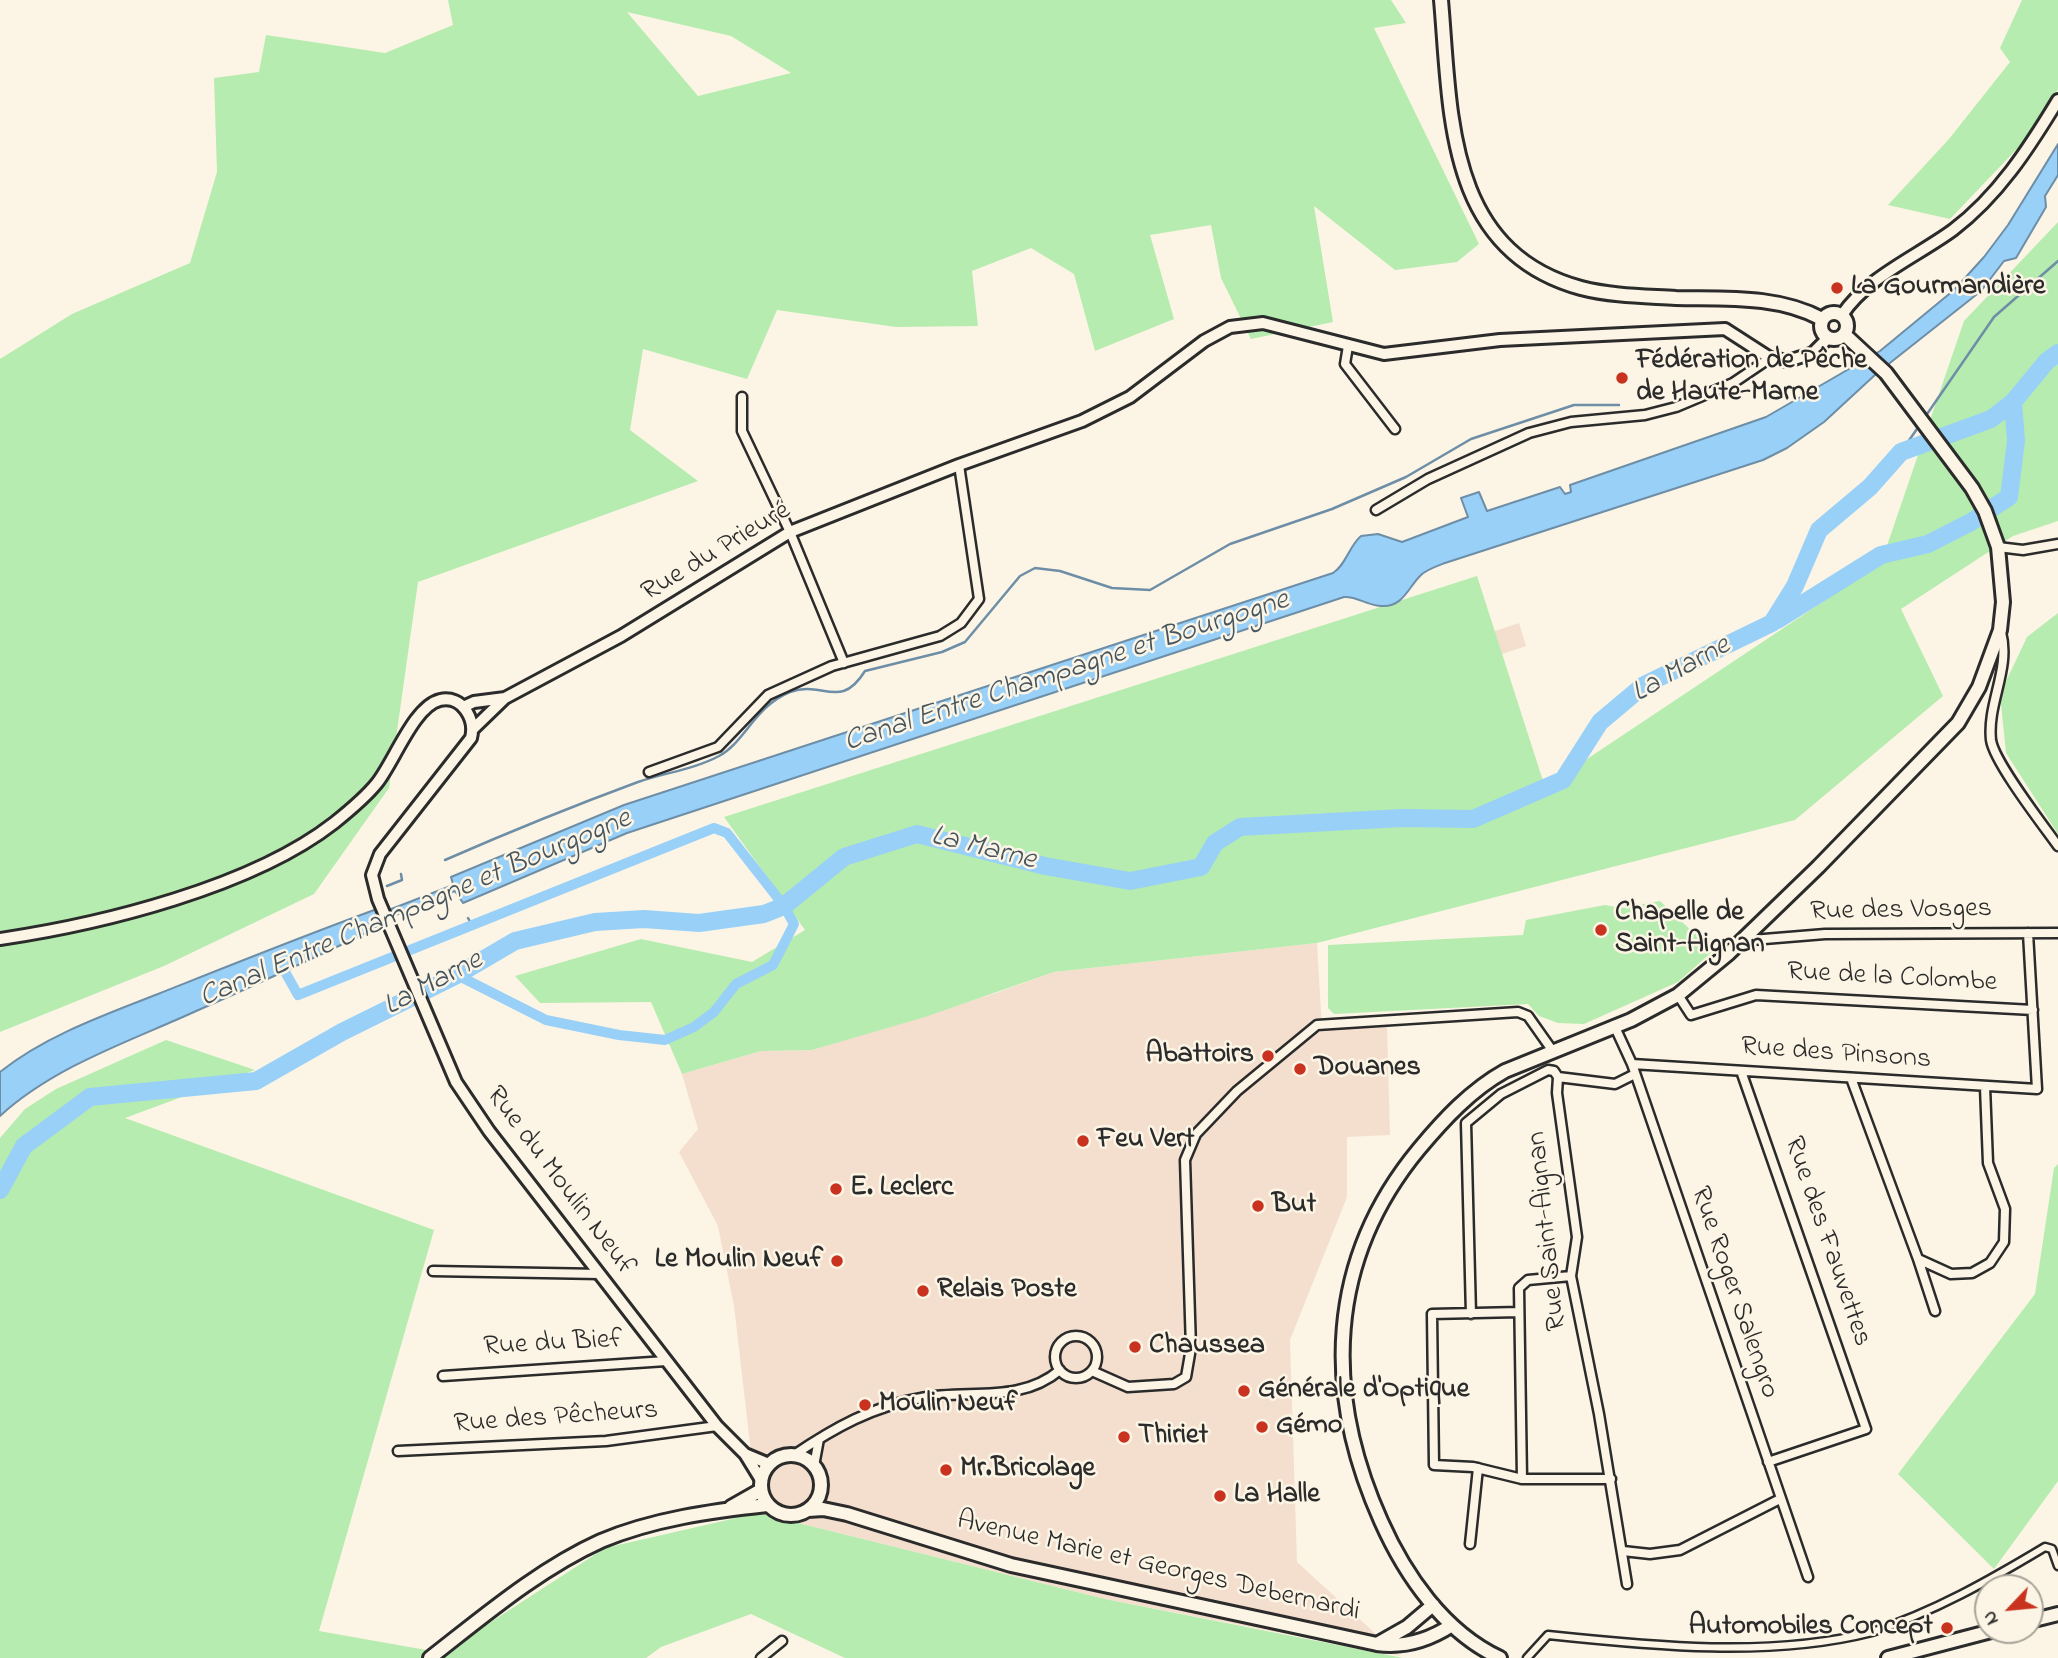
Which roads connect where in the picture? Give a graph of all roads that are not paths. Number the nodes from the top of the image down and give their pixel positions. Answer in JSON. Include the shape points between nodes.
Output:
{"nodes":[{"id":1,"x":1441,"y":0,"type":"edge"},
{"id":2,"x":2058,"y":100,"type":"edge"},
{"id":3,"x":1842,"y":315,"type":"junction"},
{"id":4,"x":1822,"y":319,"type":"junction"},
{"id":5,"x":1844,"y":334,"type":"junction"},
{"id":6,"x":1828,"y":338,"type":"junction"},
{"id":7,"x":1348,"y":346,"type":"junction"},
{"id":8,"x":1770,"y":358,"type":"junction"},
{"id":9,"x":742,"y":397,"type":"dead end"},
{"id":10,"x":1395,"y":429,"type":"dead end"},
{"id":11,"x":959,"y":465,"type":"junction"},
{"id":12,"x":1376,"y":510,"type":"dead end"},
{"id":13,"x":790,"y":532,"type":"junction"},
{"id":14,"x":2058,"y":544,"type":"edge"},
{"id":15,"x":1998,"y":547,"type":"junction"},
{"id":16,"x":2000,"y":630,"type":"junction"},
{"id":17,"x":844,"y":663,"type":"junction"},
{"id":18,"x":505,"y":698,"type":"junction"},
{"id":19,"x":463,"y":707,"type":"junction"},
{"id":20,"x":473,"y":729,"type":"junction"},
{"id":21,"x":649,"y":772,"type":"dead end"},
{"id":22,"x":2058,"y":846,"type":"edge"},
{"id":23,"x":2028,"y":933,"type":"junction"},
{"id":24,"x":2058,"y":933,"type":"edge"},
{"id":25,"x":1748,"y":936,"type":"junction"},
{"id":26,"x":0,"y":939,"type":"edge"},
{"id":27,"x":404,"y":961,"type":"joint"},
{"id":28,"x":1678,"y":995,"type":"junction"},
{"id":29,"x":2033,"y":1010,"type":"junction"},
{"id":30,"x":1614,"y":1025,"type":"junction"},
{"id":31,"x":1552,"y":1050,"type":"junction"},
{"id":32,"x":1632,"y":1063,"type":"junction"},
{"id":33,"x":1741,"y":1072,"type":"junction"},
{"id":34,"x":1635,"y":1074,"type":"junction"},
{"id":35,"x":1558,"y":1077,"type":"junction"},
{"id":36,"x":1851,"y":1078,"type":"junction"},
{"id":37,"x":1985,"y":1087,"type":"junction"},
{"id":38,"x":1918,"y":1259,"type":"junction"},
{"id":39,"x":433,"y":1271,"type":"dead end"},
{"id":40,"x":600,"y":1274,"type":"junction"},
{"id":41,"x":1571,"y":1276,"type":"junction"},
{"id":42,"x":1935,"y":1311,"type":"dead end"},
{"id":43,"x":1519,"y":1312,"type":"junction"},
{"id":44,"x":1471,"y":1314,"type":"junction"},
{"id":45,"x":666,"y":1361,"type":"junction"},
{"id":46,"x":1060,"y":1370,"type":"junction"},
{"id":47,"x":1092,"y":1371,"type":"junction"},
{"id":48,"x":443,"y":1376,"type":"dead end"},
{"id":49,"x":717,"y":1426,"type":"junction"},
{"id":50,"x":819,"y":1439,"type":"junction"},
{"id":51,"x":398,"y":1451,"type":"dead end"},
{"id":52,"x":745,"y":1454,"type":"junction"},
{"id":53,"x":794,"y":1455,"type":"junction"},
{"id":54,"x":1768,"y":1462,"type":"junction"},
{"id":55,"x":769,"y":1464,"type":"junction"},
{"id":56,"x":814,"y":1466,"type":"junction"},
{"id":57,"x":1478,"y":1468,"type":"junction"},
{"id":58,"x":1522,"y":1479,"type":"junction"},
{"id":59,"x":1611,"y":1479,"type":"junction"},
{"id":60,"x":761,"y":1485,"type":"junction"},
{"id":61,"x":821,"y":1490,"type":"junction"},
{"id":62,"x":1780,"y":1499,"type":"junction"},
{"id":63,"x":767,"y":1505,"type":"junction"},
{"id":64,"x":728,"y":1509,"type":"junction"},
{"id":65,"x":808,"y":1510,"type":"junction"},
{"id":66,"x":847,"y":1514,"type":"junction"},
{"id":67,"x":1470,"y":1544,"type":"dead end"},
{"id":68,"x":1623,"y":1551,"type":"junction"},
{"id":69,"x":2058,"y":1566,"type":"edge"},
{"id":70,"x":1808,"y":1577,"type":"dead end"},
{"id":71,"x":1627,"y":1584,"type":"dead end"},
{"id":72,"x":1433,"y":1605,"type":"junction"},
{"id":73,"x":1452,"y":1625,"type":"junction"},
{"id":74,"x":1974,"y":1635,"type":"edge"},
{"id":75,"x":782,"y":1641,"type":"dead end"},
{"id":76,"x":1377,"y":1643,"type":"junction"},
{"id":77,"x":430,"y":1658,"type":"edge"},
{"id":78,"x":761,"y":1658,"type":"edge"},
{"id":79,"x":1500,"y":1658,"type":"edge"},
{"id":80,"x":1527,"y":1658,"type":"edge"},
{"id":81,"x":1888,"y":1658,"type":"edge"}],
"edges":[{"from":1,"to":4,"type":"main road","via":[[1453,127],[1463,177],[1489,225],[1525,260],[1563,282],[1597,291],[1774,302]]},
{"from":2,"to":3,"type":"street","via":[[2019,162],[1989,195],[1955,228],[1858,293]]},
{"from":3,"to":4,"type":"main road","via":[[1829,313]]},
{"from":3,"to":5,"type":"main road"},
{"from":4,"to":6,"type":"main road","via":[[1821,332]]},
{"from":5,"to":6,"type":"main road"},
{"from":5,"to":15,"type":"main road","via":[[1886,373],[1972,488]]},
{"from":6,"to":8,"type":"street","via":[[1803,358]]},
{"from":7,"to":8,"type":"street","name":"Rue du Prieuré","via":[[1384,354],[1500,340],[1725,329]]},
{"from":7,"to":10,"type":"street","via":[[1345,365]]},
{"from":7,"to":11,"type":"street","name":"Rue du Prieuré","via":[[1263,323],[1230,327],[1130,397],[1082,422]]},
{"from":8,"to":12,"type":"street","via":[[1733,383],[1676,407],[1645,415],[1571,422],[1529,433],[1438,474]]},
{"from":9,"to":13,"type":"street","via":[[742,431]]},
{"from":11,"to":13,"type":"street","name":"Rue du Prieuré"},
{"from":11,"to":17,"type":"street","via":[[979,599],[961,622],[940,636]]},
{"from":13,"to":17,"type":"street"},
{"from":13,"to":18,"type":"street","name":"Rue du Prieuré","via":[[621,636]]},
{"from":14,"to":15,"type":"street","via":[[2023,550]]},
{"from":15,"to":16,"type":"main road","via":[[2003,602]]},
{"from":16,"to":22,"type":"street","via":[[2004,659],[1991,742]]},
{"from":16,"to":25,"type":"main road","via":[[1979,687],[1958,723]]},
{"from":17,"to":21,"type":"street","via":[[768,695],[718,747]]},
{"from":18,"to":19,"type":"street","name":"Rue du Prieuré"},
{"from":18,"to":20,"type":"street","name":"Rue du Prieuré"},
{"from":19,"to":20,"type":"street"},
{"from":19,"to":26,"type":"street","name":"Rue du Prieuré","via":[[443,699],[430,705],[363,797],[324,830],[274,858],[217,883],[139,908]]},
{"from":20,"to":27,"type":"street","name":"Rue du Prieuré","via":[[463,750],[380,853],[372,875]]},
{"from":23,"to":24,"type":"street","name":"Rue des Vosges"},
{"from":23,"to":25,"type":"street","name":"Rue des Vosges","via":[[1825,934],[1752,940]]},
{"from":23,"to":29,"type":"street"},
{"from":25,"to":28,"type":"main road"},
{"from":27,"to":40,"type":"street","name":"Rue du Moulin Neuf","via":[[430,1026],[472,1109]]},
{"from":28,"to":29,"type":"street","name":"Rue de la Colombe","via":[[1691,1015],[1756,995]]},
{"from":28,"to":30,"type":"main road"},
{"from":29,"to":37,"type":"street","name":"Rue des Pinsons","via":[[2037,1088]]},
{"from":30,"to":31,"type":"main road"},
{"from":30,"to":32,"type":"street","name":"Rue Roger Salengro"},
{"from":31,"to":47,"type":"street","via":[[1528,1016],[1518,1012],[1317,1025],[1237,1091],[1196,1134],[1185,1160],[1191,1348],[1186,1377],[1174,1384],[1128,1387]]},
{"from":31,"to":72,"type":"main road","via":[[1487,1081],[1427,1139],[1375,1213],[1348,1291],[1342,1367],[1357,1458],[1395,1550]]},
{"from":32,"to":33,"type":"street","name":"Rue des Pinsons"},
{"from":32,"to":34,"type":"street","name":"Rue Roger Salengro"},
{"from":33,"to":36,"type":"street","name":"Rue des Pinsons"},
{"from":33,"to":54,"type":"street","name":"Rue des Fauvettes","via":[[1866,1429]]},
{"from":34,"to":35,"type":"street","via":[[1615,1084]]},
{"from":34,"to":54,"type":"street","name":"Rue Roger Salengro"},
{"from":35,"to":41,"type":"street","name":"Rue Saint-Aignan","via":[[1577,1237]]},
{"from":35,"to":44,"type":"street","via":[[1548,1070],[1501,1094],[1466,1123]]},
{"from":36,"to":37,"type":"street","name":"Rue des Pinsons"},
{"from":36,"to":38,"type":"street"},
{"from":37,"to":38,"type":"street","via":[[1988,1163],[2004,1209],[2004,1242],[1990,1263],[1972,1273],[1951,1274]]},
{"from":38,"to":42,"type":"street"},
{"from":39,"to":40,"type":"street"},
{"from":40,"to":45,"type":"street","name":"Rue du Moulin Neuf"},
{"from":41,"to":43,"type":"street","via":[[1528,1280],[1519,1288]]},
{"from":41,"to":59,"type":"street","name":"Rue Saint-Aignan"},
{"from":43,"to":44,"type":"street"},
{"from":43,"to":58,"type":"street"},
{"from":44,"to":57,"type":"street","via":[[1432,1314],[1434,1465]]},
{"from":45,"to":48,"type":"street","name":"Rue du Bief"},
{"from":45,"to":49,"type":"street","name":"Rue du Moulin Neuf"},
{"from":46,"to":47,"type":"street","via":[[1075,1378]]},
{"from":46,"to":47,"type":"street","via":[[1057,1350],[1065,1339],[1078,1336],[1096,1348]]},
{"from":46,"to":50,"type":"street","via":[[1028,1389],[1011,1393],[964,1393],[896,1404],[846,1422]]},
{"from":49,"to":51,"type":"street","name":"Rue des Pêcheurs","via":[[606,1441]]},
{"from":49,"to":52,"type":"street","name":"Rue du Moulin Neuf"},
{"from":50,"to":53,"type":"street"},
{"from":50,"to":56,"type":"street"},
{"from":52,"to":55,"type":"street","name":"Rue du Moulin Neuf"},
{"from":52,"to":60,"type":"street","name":"Rue du Moulin Neuf"},
{"from":53,"to":55,"type":"main road"},
{"from":53,"to":56,"type":"main road"},
{"from":54,"to":62,"type":"street","name":"Rue Roger Salengro"},
{"from":55,"to":60,"type":"main road"},
{"from":56,"to":61,"type":"main road"},
{"from":57,"to":58,"type":"street"},
{"from":57,"to":67,"type":"street"},
{"from":58,"to":59,"type":"street"},
{"from":59,"to":68,"type":"street","name":"Rue Saint-Aignan"},
{"from":60,"to":63,"type":"main road"},
{"from":60,"to":64,"type":"main road"},
{"from":61,"to":65,"type":"main road"},
{"from":61,"to":66,"type":"main road","name":"Avenue Marie et Georges Debernardi"},
{"from":62,"to":68,"type":"street","via":[[1680,1550]]},
{"from":62,"to":70,"type":"street","name":"Rue Roger Salengro"},
{"from":63,"to":64,"type":"main road"},
{"from":63,"to":65,"type":"main road","via":[[791,1516]]},
{"from":64,"to":77,"type":"main road","via":[[637,1529],[583,1550],[516,1592]]},
{"from":65,"to":66,"type":"main road","name":"Avenue Marie et Georges Debernardi"},
{"from":66,"to":76,"type":"main road","name":"Avenue Marie et Georges Debernardi","via":[[1011,1565]]},
{"from":68,"to":71,"type":"street","name":"Rue Saint-Aignan"},
{"from":69,"to":80,"type":"street","via":[[2052,1549],[2045,1547],[1931,1609],[1836,1640],[1723,1651],[1548,1635]]},
{"from":72,"to":73,"type":"main road"},
{"from":72,"to":76,"type":"main road","name":"Avenue Marie et Georges Debernardi","via":[[1407,1627]]},
{"from":73,"to":76,"type":"main road","name":"Avenue Marie et Georges Debernardi","via":[[1414,1643],[1396,1647]]},
{"from":73,"to":79,"type":"main road"},
{"from":74,"to":81,"type":"main road"},
{"from":75,"to":78,"type":"street"}]}
